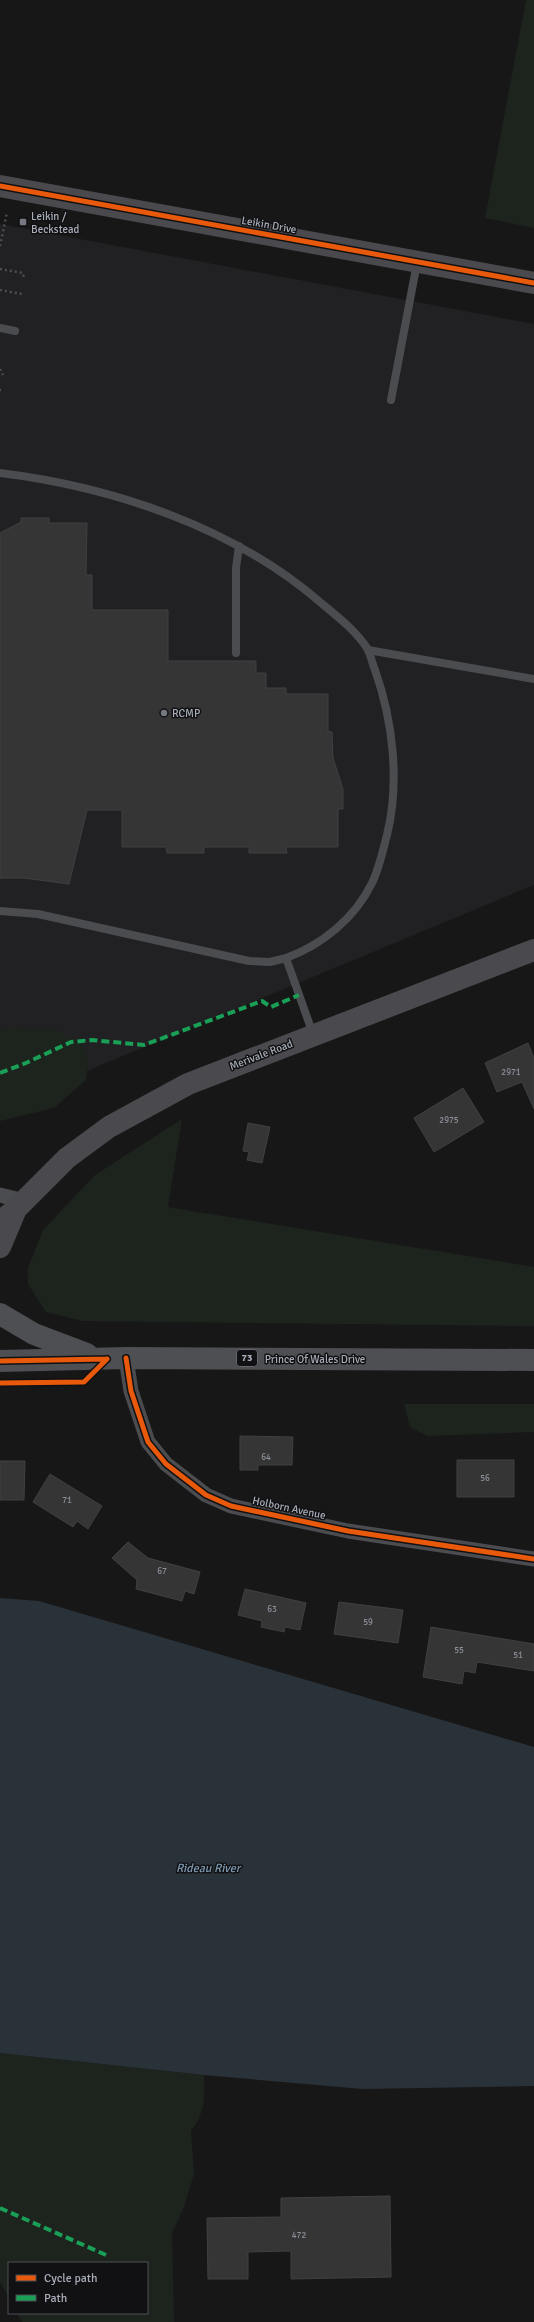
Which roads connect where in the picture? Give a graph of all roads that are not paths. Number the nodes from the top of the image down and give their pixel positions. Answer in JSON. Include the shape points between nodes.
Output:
{"nodes":[{"id":1,"x":0,"y":186,"type":"edge"},
{"id":2,"x":417,"y":262,"type":"junction"},
{"id":3,"x":534,"y":283,"type":"edge"},
{"id":4,"x":0,"y":328,"type":"edge"},
{"id":5,"x":15,"y":331,"type":"dead end"},
{"id":6,"x":391,"y":400,"type":"dead end"},
{"id":7,"x":0,"y":473,"type":"edge"},
{"id":8,"x":239,"y":546,"type":"junction"},
{"id":9,"x":368,"y":650,"type":"junction"},
{"id":10,"x":236,"y":653,"type":"dead end"},
{"id":11,"x":534,"y":679,"type":"edge"},
{"id":12,"x":0,"y":911,"type":"edge"},
{"id":13,"x":534,"y":950,"type":"edge"},
{"id":14,"x":286,"y":958,"type":"junction"},
{"id":15,"x":314,"y":1035,"type":"junction"},
{"id":16,"x":0,"y":1195,"type":"edge"},
{"id":17,"x":13,"y":1211,"type":"edge"},
{"id":18,"x":0,"y":1247,"type":"edge"},
{"id":19,"x":0,"y":1314,"type":"edge"},
{"id":20,"x":117,"y":1358,"type":"junction"},
{"id":21,"x":0,"y":1360,"type":"edge"},
{"id":22,"x":534,"y":1360,"type":"edge"},
{"id":23,"x":534,"y":1559,"type":"edge"}],
"edges":[{"from":1,"to":2,"type":"main road","name":"Leikin Drive"},
{"from":2,"to":3,"type":"main road","name":"Leikin Drive"},
{"from":2,"to":6,"type":"lane"},
{"from":4,"to":5,"type":"lane"},
{"from":7,"to":8,"type":"lane","via":[[88,489],[209,530]]},
{"from":8,"to":9,"type":"lane","via":[[297,581],[344,622]]},
{"from":8,"to":10,"type":"lane","via":[[236,568]]},
{"from":9,"to":11,"type":"lane"},
{"from":9,"to":14,"type":"lane","via":[[381,688],[390,728],[392,814],[385,843],[373,882],[358,906],[315,945]]},
{"from":12,"to":14,"type":"lane","via":[[38,914],[249,961],[270,962]]},
{"from":13,"to":15,"type":"main road","name":"Merivale Road"},
{"from":14,"to":15,"type":"lane"},
{"from":15,"to":17,"type":"main road","name":"Merivale Road","via":[[188,1084],[109,1127],[67,1158]]},
{"from":16,"to":17,"type":"street"},
{"from":17,"to":18,"type":"main road","name":"Merivale Road"},
{"from":19,"to":20,"type":"main road","via":[[34,1334],[85,1353]]},
{"from":20,"to":21,"type":"main road","name":"Prince Of Wales Drive","number":"73"},
{"from":20,"to":22,"type":"main road","name":"Prince Of Wales Drive","number":"73"},
{"from":20,"to":23,"type":"street","name":"Holborn Avenue","via":[[148,1442],[166,1464],[206,1495],[231,1506],[348,1531]]}]}
